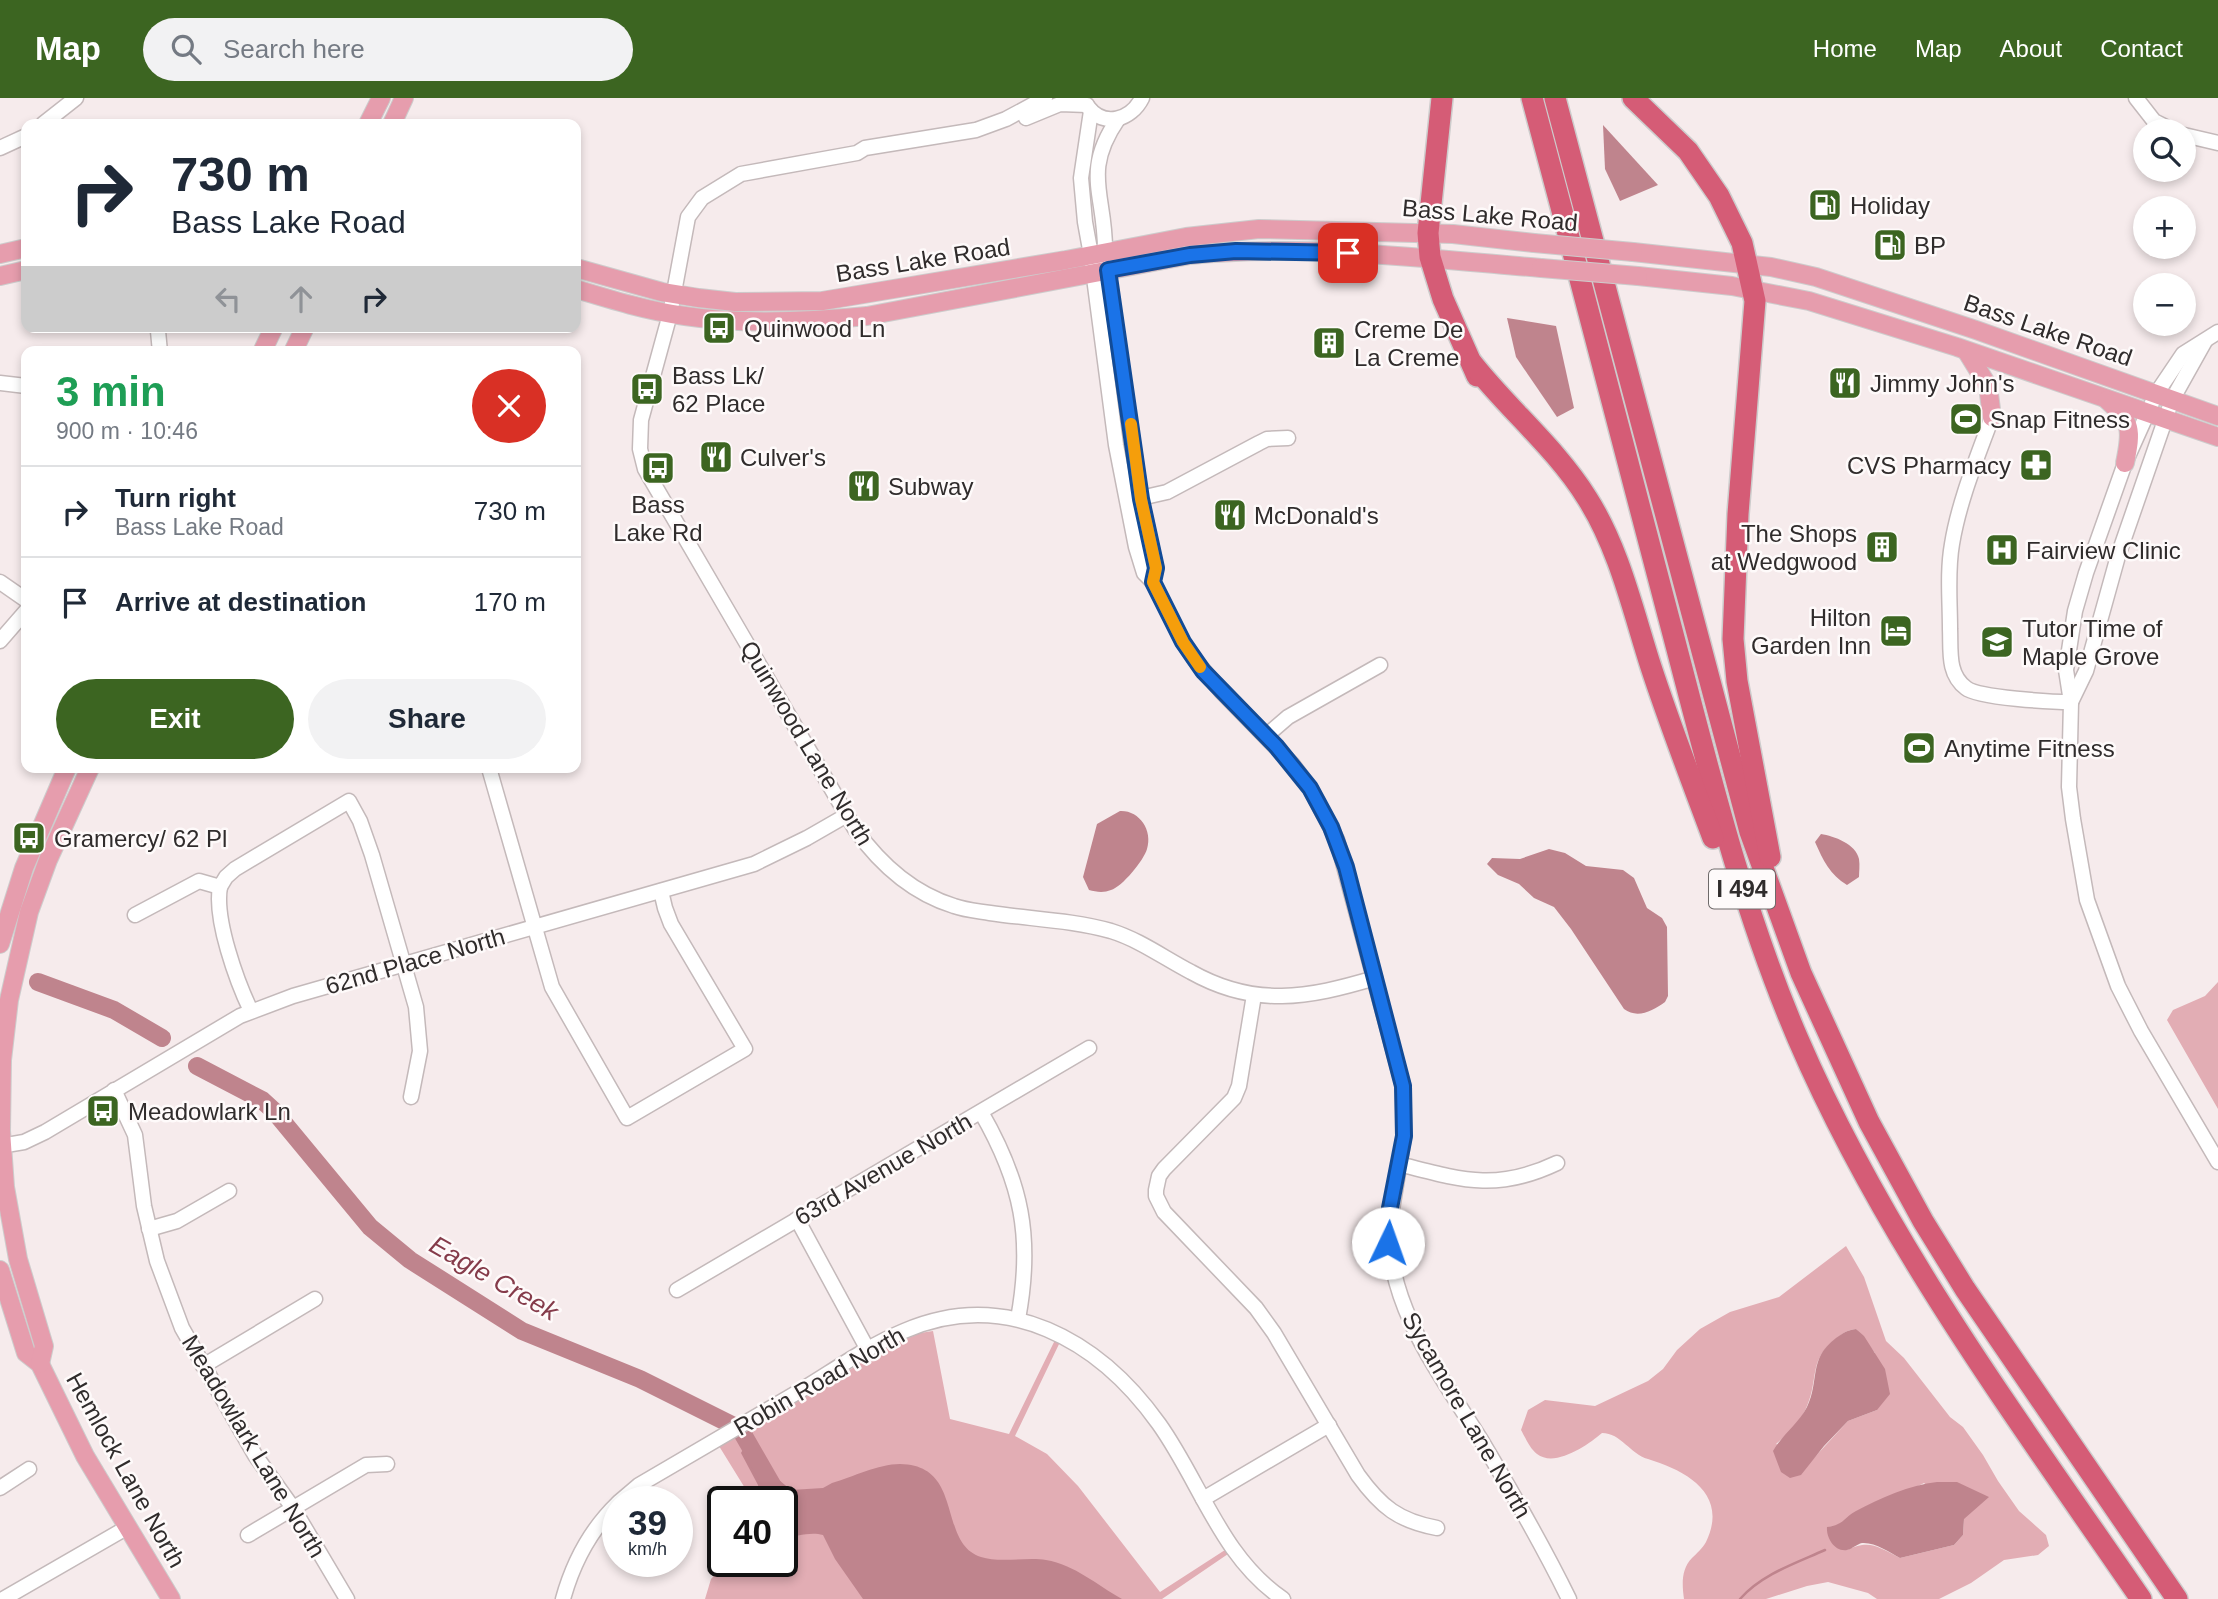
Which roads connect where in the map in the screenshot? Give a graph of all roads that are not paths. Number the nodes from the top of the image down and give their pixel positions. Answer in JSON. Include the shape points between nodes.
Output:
{"nodes":[{"id":1,"x":76,"y":98,"type":"edge"},
{"id":2,"x":372,"y":98,"type":"edge"},
{"id":3,"x":381,"y":98,"type":"edge"},
{"id":4,"x":404,"y":98,"type":"edge"},
{"id":5,"x":1045,"y":98,"type":"edge"},
{"id":6,"x":1142,"y":98,"type":"edge"},
{"id":7,"x":1442,"y":98,"type":"edge"},
{"id":8,"x":1532,"y":98,"type":"edge"},
{"id":9,"x":1555,"y":98,"type":"edge"},
{"id":10,"x":1633,"y":98,"type":"edge"},
{"id":11,"x":1652,"y":98,"type":"edge"},
{"id":12,"x":2136,"y":98,"type":"edge"},
{"id":13,"x":1087,"y":105,"type":"edge"},
{"id":14,"x":49,"y":119,"type":"edge"},
{"id":15,"x":362,"y":119,"type":"edge"},
{"id":16,"x":370,"y":119,"type":"edge"},
{"id":17,"x":394,"y":119,"type":"edge"},
{"id":18,"x":1118,"y":119,"type":"junction"},
{"id":19,"x":2152,"y":119,"type":"edge"},
{"id":20,"x":973,"y":134,"type":"junction"},
{"id":21,"x":21,"y":138,"type":"edge"},
{"id":22,"x":2196,"y":138,"type":"edge"},
{"id":23,"x":2218,"y":143,"type":"edge"},
{"id":24,"x":0,"y":148,"type":"edge"},
{"id":25,"x":1688,"y":151,"type":"junction"},
{"id":26,"x":1428,"y":233,"type":"junction"},
{"id":27,"x":21,"y":249,"type":"edge"},
{"id":28,"x":0,"y":254,"type":"edge"},
{"id":29,"x":1430,"y":257,"type":"junction"},
{"id":30,"x":1099,"y":262,"type":"junction"},
{"id":31,"x":1746,"y":264,"type":"junction"},
{"id":32,"x":581,"y":269,"type":"edge"},
{"id":33,"x":21,"y":271,"type":"edge"},
{"id":34,"x":0,"y":276,"type":"edge"},
{"id":35,"x":581,"y":290,"type":"edge"},
{"id":36,"x":1753,"y":290,"type":"junction"},
{"id":37,"x":674,"y":294,"type":"junction"},
{"id":38,"x":670,"y":314,"type":"junction"},
{"id":39,"x":2218,"y":332,"type":"edge"},
{"id":40,"x":1967,"y":352,"type":"junction"},
{"id":41,"x":0,"y":383,"type":"edge"},
{"id":42,"x":21,"y":385,"type":"edge"},
{"id":43,"x":2104,"y":397,"type":"junction"},
{"id":44,"x":2164,"y":397,"type":"junction"},
{"id":45,"x":2157,"y":415,"type":"junction"},
{"id":46,"x":2218,"y":416,"type":"edge"},
{"id":47,"x":1992,"y":417,"type":"joint"},
{"id":48,"x":2218,"y":437,"type":"edge"},
{"id":49,"x":1288,"y":438,"type":"dead end"},
{"id":50,"x":2125,"y":463,"type":"junction"},
{"id":51,"x":1134,"y":500,"type":"junction"},
{"id":52,"x":0,"y":582,"type":"edge"},
{"id":53,"x":21,"y":597,"type":"edge"},
{"id":54,"x":21,"y":617,"type":"edge"},
{"id":55,"x":0,"y":641,"type":"edge"},
{"id":56,"x":1380,"y":665,"type":"dead end"},
{"id":57,"x":2071,"y":702,"type":"junction"},
{"id":58,"x":1266,"y":736,"type":"junction"},
{"id":59,"x":66,"y":773,"type":"edge"},
{"id":60,"x":88,"y":773,"type":"edge"},
{"id":61,"x":490,"y":773,"type":"edge"},
{"id":62,"x":847,"y":815,"type":"junction"},
{"id":63,"x":220,"y":887,"type":"junction"},
{"id":64,"x":662,"y":891,"type":"junction"},
{"id":65,"x":135,"y":915,"type":"dead end"},
{"id":66,"x":535,"y":927,"type":"junction"},
{"id":67,"x":1783,"y":930,"type":"junction"},
{"id":68,"x":0,"y":944,"type":"edge"},
{"id":69,"x":404,"y":965,"type":"junction"},
{"id":70,"x":1375,"y":978,"type":"junction"},
{"id":71,"x":1254,"y":995,"type":"junction"},
{"id":72,"x":251,"y":1011,"type":"junction"},
{"id":73,"x":1090,"y":1048,"type":"dead end"},
{"id":74,"x":1806,"y":1058,"type":"junction"},
{"id":75,"x":114,"y":1090,"type":"junction"},
{"id":76,"x":411,"y":1097,"type":"dead end"},
{"id":77,"x":981,"y":1112,"type":"junction"},
{"id":78,"x":1,"y":1146,"type":"edge"},
{"id":79,"x":2218,"y":1162,"type":"edge"},
{"id":80,"x":1557,"y":1163,"type":"dead end"},
{"id":81,"x":1399,"y":1164,"type":"junction"},
{"id":82,"x":229,"y":1191,"type":"dead end"},
{"id":83,"x":797,"y":1219,"type":"junction"},
{"id":84,"x":149,"y":1229,"type":"junction"},
{"id":85,"x":0,"y":1270,"type":"edge"},
{"id":86,"x":677,"y":1290,"type":"dead end"},
{"id":87,"x":315,"y":1299,"type":"dead end"},
{"id":88,"x":1018,"y":1319,"type":"junction"},
{"id":89,"x":868,"y":1350,"type":"junction"},
{"id":90,"x":40,"y":1364,"type":"junction"},
{"id":91,"x":203,"y":1366,"type":"junction"},
{"id":92,"x":1329,"y":1425,"type":"junction"},
{"id":93,"x":387,"y":1464,"type":"dead end"},
{"id":94,"x":29,"y":1469,"type":"dead end"},
{"id":95,"x":638,"y":1486,"type":"edge"},
{"id":96,"x":0,"y":1488,"type":"edge"},
{"id":97,"x":1203,"y":1499,"type":"junction"},
{"id":98,"x":293,"y":1508,"type":"junction"},
{"id":99,"x":602,"y":1520,"type":"edge"},
{"id":100,"x":128,"y":1527,"type":"junction"},
{"id":101,"x":1437,"y":1528,"type":"dead end"},
{"id":102,"x":248,"y":1535,"type":"dead end"},
{"id":103,"x":3,"y":1599,"type":"edge"},
{"id":104,"x":171,"y":1599,"type":"edge"},
{"id":105,"x":347,"y":1599,"type":"edge"},
{"id":106,"x":563,"y":1599,"type":"edge"},
{"id":107,"x":1283,"y":1599,"type":"edge"},
{"id":108,"x":1569,"y":1599,"type":"edge"},
{"id":109,"x":2141,"y":1599,"type":"edge"},
{"id":110,"x":2177,"y":1599,"type":"edge"}],
"edges":[{"from":1,"to":14,"type":"street"},
{"from":2,"to":15,"type":"main road"},
{"from":3,"to":16,"type":"main road"},
{"from":4,"to":17,"type":"main road"},
{"from":5,"to":20,"type":"street"},
{"from":6,"to":18,"type":"street","via":[[1129,115]]},
{"from":7,"to":26,"type":"highway"},
{"from":8,"to":74,"type":"highway","number":"I 494","via":[[1722,822],[1768,964]]},
{"from":9,"to":67,"type":"highway","number":"I 494","via":[[1750,832]]},
{"from":10,"to":25,"type":"highway"},
{"from":11,"to":25,"type":"highway","via":[[1682,127]]},
{"from":12,"to":19,"type":"street"},
{"from":13,"to":18,"type":"street","via":[[1104,120]]},
{"from":13,"to":20,"type":"street","via":[[1060,104],[1014,124]]},
{"from":13,"to":30,"type":"street","via":[[1080,178],[1085,222]]},
{"from":18,"to":30,"type":"street","via":[[1098,163],[1105,238]]},
{"from":20,"to":37,"type":"street","name":"Quinwood Lane North","via":[[865,148],[741,174],[702,198],[688,216]]},
{"from":21,"to":24,"type":"street"},
{"from":22,"to":23,"type":"street"},
{"from":25,"to":31,"type":"highway","via":[[1736,228]]},
{"from":26,"to":29,"type":"highway"},
{"from":26,"to":30,"type":"main road","name":"Bass Lake Road","via":[[1259,229],[1186,237]]},
{"from":26,"to":31,"type":"main road","name":"Bass Lake Road","bridge":true},
{"from":27,"to":28,"type":"main road"},
{"from":29,"to":30,"type":"main road","name":"Bass Lake Road","via":[[1236,251]]},
{"from":29,"to":36,"type":"main road","name":"Bass Lake Road","bridge":true},
{"from":29,"to":74,"type":"highway","via":[[1472,363],[1576,482],[1597,515],[1756,954]]},
{"from":30,"to":37,"type":"main road","name":"Bass Lake Road","via":[[822,301],[735,302]]},
{"from":30,"to":38,"type":"main road","name":"Bass Lake Road","via":[[842,318],[781,321]]},
{"from":30,"to":51,"type":"street","name":"Sycamore Lane North"},
{"from":31,"to":36,"type":"highway"},
{"from":31,"to":44,"type":"main road","name":"Bass Lake Road","via":[[1793,271],[1854,289]]},
{"from":32,"to":37,"type":"main road","name":"Bass Lake Road"},
{"from":33,"to":34,"type":"main road"},
{"from":35,"to":38,"type":"main road","name":"Bass Lake Road"},
{"from":36,"to":40,"type":"main road","name":"Bass Lake Road","via":[[1832,307]]},
{"from":36,"to":67,"type":"highway","via":[[1733,639]]},
{"from":37,"to":38,"type":"street","name":"Quinwood Lane North"},
{"from":38,"to":62,"type":"street","name":"Quinwood Lane North","via":[[641,420],[645,469]]},
{"from":39,"to":44,"type":"street","via":[[2183,354]]},
{"from":40,"to":43,"type":"main road","name":"Bass Lake Road"},
{"from":40,"to":47,"type":"main road","via":[[1986,380]]},
{"from":41,"to":42,"type":"street"},
{"from":43,"to":45,"type":"main road","name":"Bass Lake Road"},
{"from":43,"to":50,"type":"main road","via":[[2129,427]]},
{"from":44,"to":45,"type":"street"},
{"from":44,"to":46,"type":"main road","name":"Bass Lake Road"},
{"from":45,"to":48,"type":"main road","name":"Bass Lake Road"},
{"from":45,"to":50,"type":"street"},
{"from":45,"to":57,"type":"street","via":[[2085,671]]},
{"from":47,"to":57,"type":"street","via":[[1951,546],[1954,674],[1968,690],[1980,694]]},
{"from":49,"to":51,"type":"street","via":[[1267,439],[1179,486]]},
{"from":50,"to":57,"type":"street","via":[[2075,611],[2066,670]]},
{"from":51,"to":58,"type":"street","name":"Sycamore Lane North","via":[[1144,573],[1203,671]]},
{"from":52,"to":53,"type":"street"},
{"from":54,"to":55,"type":"street"},
{"from":56,"to":58,"type":"street","via":[[1288,717]]},
{"from":57,"to":79,"type":"street","via":[[2073,819],[2087,900],[2118,986]]},
{"from":58,"to":70,"type":"street","name":"Sycamore Lane North","via":[[1310,788],[1337,840]]},
{"from":59,"to":68,"type":"main road","via":[[24,868]]},
{"from":60,"to":78,"type":"main road","name":"Hemlock Lane North","via":[[48,860],[21,943],[4,1040]]},
{"from":61,"to":66,"type":"street"},
{"from":62,"to":64,"type":"street","name":"62nd Place North","via":[[754,864]]},
{"from":62,"to":71,"type":"street","name":"Quinwood Lane North","via":[[869,849],[890,870],[951,906],[1112,932],[1209,982]]},
{"from":63,"to":65,"type":"street","via":[[198,881]]},
{"from":63,"to":69,"type":"street","via":[[235,869],[349,801],[372,855]]},
{"from":63,"to":72,"type":"street","via":[[220,913],[231,959]]},
{"from":64,"to":66,"type":"street","name":"62nd Place North"},
{"from":64,"to":66,"type":"street","via":[[671,924],[745,1049],[627,1118],[552,987]]},
{"from":66,"to":69,"type":"street","name":"62nd Place North"},
{"from":67,"to":110,"type":"highway","number":"I 494","via":[[1828,1037],[1923,1222]]},
{"from":69,"to":72,"type":"street","name":"62nd Place North"},
{"from":69,"to":76,"type":"street","via":[[419,1028],[420,1051]]},
{"from":70,"to":71,"type":"street","name":"Quinwood Lane North","via":[[1299,996]]},
{"from":70,"to":81,"type":"street","name":"Sycamore Lane North","via":[[1403,1086],[1404,1136]]},
{"from":71,"to":92,"type":"street","via":[[1240,1087],[1164,1169],[1156,1196],[1164,1212],[1256,1308]]},
{"from":72,"to":75,"type":"street","name":"62nd Place North"},
{"from":73,"to":77,"type":"street","name":"63rd Avenue North"},
{"from":74,"to":109,"type":"highway","number":"I 494","via":[[1869,1185],[1922,1276]]},
{"from":75,"to":78,"type":"street","name":"62nd Place North","via":[[34,1138]]},
{"from":75,"to":84,"type":"street","name":"Meadowlark Lane North","via":[[135,1135]]},
{"from":77,"to":83,"type":"street","name":"63rd Avenue North"},
{"from":77,"to":88,"type":"street","via":[[1004,1156],[1021,1214],[1025,1265]]},
{"from":78,"to":90,"type":"main road","name":"Hemlock Lane North","via":[[18,1259],[44,1346]]},
{"from":80,"to":81,"type":"street","via":[[1520,1178],[1488,1182]]},
{"from":81,"to":108,"type":"street","name":"Sycamore Lane North","via":[[1388,1243],[1401,1300]]},
{"from":82,"to":84,"type":"street","via":[[177,1221]]},
{"from":83,"to":86,"type":"street","name":"63rd Avenue North"},
{"from":83,"to":89,"type":"street"},
{"from":84,"to":91,"type":"street","name":"Meadowlark Lane North","via":[[166,1290]]},
{"from":85,"to":90,"type":"main road","name":"Hemlock Lane North","via":[[26,1353]]},
{"from":87,"to":91,"type":"street"},
{"from":88,"to":89,"type":"street","name":"Robin Road North","via":[[956,1317],[903,1331]]},
{"from":88,"to":97,"type":"street","name":"Robin Road North","via":[[1064,1336],[1117,1375],[1159,1424]]},
{"from":89,"to":95,"type":"street","name":"Robin Road North"},
{"from":90,"to":100,"type":"main road","name":"Hemlock Lane North","via":[[75,1438]]},
{"from":91,"to":98,"type":"street","name":"Meadowlark Lane North","via":[[255,1455]]},
{"from":92,"to":97,"type":"street"},
{"from":92,"to":101,"type":"street","via":[[1358,1475],[1385,1507],[1413,1523]]},
{"from":93,"to":98,"type":"street","via":[[366,1465]]},
{"from":94,"to":96,"type":"street"},
{"from":97,"to":107,"type":"street","name":"Robin Road North","via":[[1232,1550]]},
{"from":98,"to":102,"type":"street"},
{"from":98,"to":105,"type":"street","name":"Meadowlark Lane North"},
{"from":99,"to":106,"type":"street","name":"Robin Road North","via":[[571,1572]]},
{"from":100,"to":103,"type":"street"},
{"from":100,"to":104,"type":"main road","name":"Hemlock Lane North"}]}
